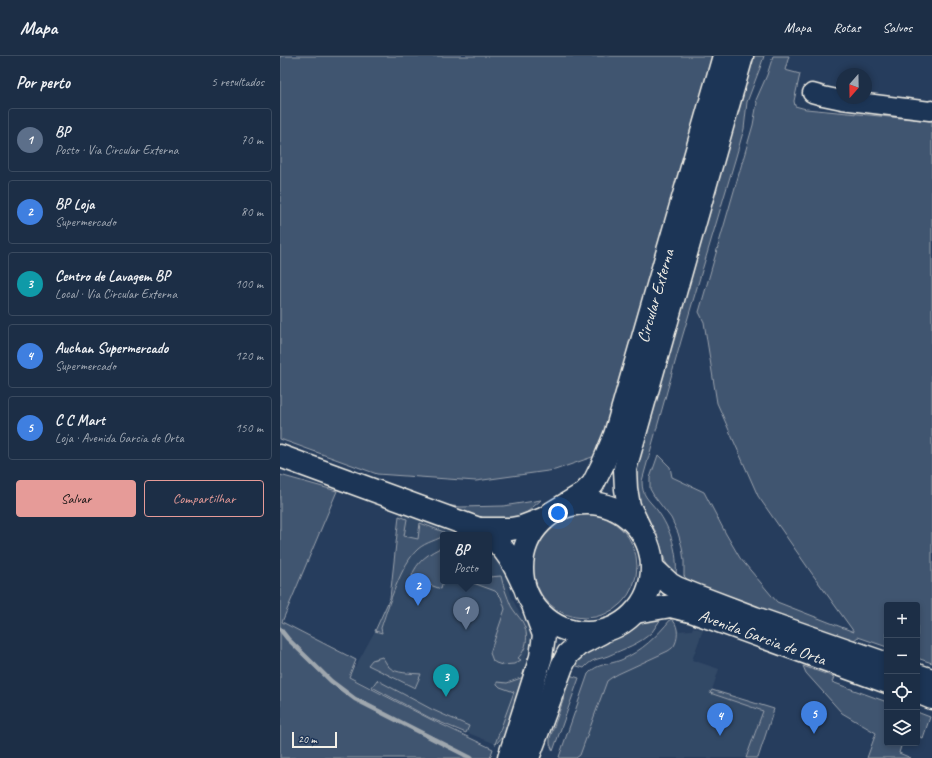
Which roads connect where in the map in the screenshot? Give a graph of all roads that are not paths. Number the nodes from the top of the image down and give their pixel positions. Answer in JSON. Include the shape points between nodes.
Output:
{"nodes":[{"id":1,"x":724,"y":56,"type":"edge"},
{"id":2,"x":742,"y":56,"type":"edge"},
{"id":3,"x":812,"y":93,"type":"dead end"},
{"id":4,"x":932,"y":110,"type":"edge"},
{"id":5,"x":280,"y":456,"type":"edge"},
{"id":6,"x":547,"y":516,"type":"junction"},
{"id":7,"x":482,"y":532,"type":"edge"},
{"id":8,"x":491,"y":532,"type":"edge"},
{"id":9,"x":642,"y":532,"type":"junction"},
{"id":10,"x":492,"y":538,"type":"edge"},
{"id":11,"x":654,"y":569,"type":"junction"},
{"id":12,"x":523,"y":584,"type":"junction"},
{"id":13,"x":534,"y":607,"type":"junction"},
{"id":14,"x":635,"y":612,"type":"junction"},
{"id":15,"x":602,"y":632,"type":"junction"},
{"id":16,"x":884,"y":663,"type":"edge"},
{"id":17,"x":920,"y":676,"type":"edge"},
{"id":18,"x":932,"y":680,"type":"edge"},
{"id":19,"x":884,"y":681,"type":"edge"},
{"id":20,"x":920,"y":693,"type":"edge"},
{"id":21,"x":932,"y":698,"type":"edge"},
{"id":22,"x":509,"y":758,"type":"edge"},
{"id":23,"x":528,"y":758,"type":"edge"}],
"edges":[{"from":1,"to":6,"type":"main road","name":"Circular Externa","via":[[615,435],[593,484],[583,494]]},
{"from":2,"to":9,"type":"main road","name":"Circular Externa","via":[[625,469],[629,506]]},
{"from":3,"to":4,"type":"street","via":[[842,100]]},
{"from":5,"to":7,"type":"main road"},
{"from":6,"to":8,"type":"main road","via":[[522,527]]},
{"from":6,"to":9,"type":"main road","via":[[571,505],[597,504],[621,512]]},
{"from":6,"to":12,"type":"main road","via":[[531,534],[525,546],[522,558]]},
{"from":9,"to":11,"type":"main road","via":[[651,553]]},
{"from":10,"to":12,"type":"main road","via":[[513,563]]},
{"from":11,"to":14,"type":"main road","via":[[648,591]]},
{"from":11,"to":16,"type":"main road","name":"Avenida Garcia de Orta","via":[[677,588]]},
{"from":12,"to":13,"type":"main road"},
{"from":13,"to":15,"type":"main road","via":[[553,624],[565,630],[577,633]]},
{"from":13,"to":22,"type":"main road","via":[[544,636],[541,657]]},
{"from":14,"to":15,"type":"main road","via":[[626,621]]},
{"from":14,"to":19,"type":"main road","name":"Avenida Garcia de Orta","via":[[671,606],[691,611]]},
{"from":15,"to":23,"type":"main road","via":[[578,645],[568,654]]},
{"from":17,"to":18,"type":"main road"},
{"from":20,"to":21,"type":"main road"}]}
